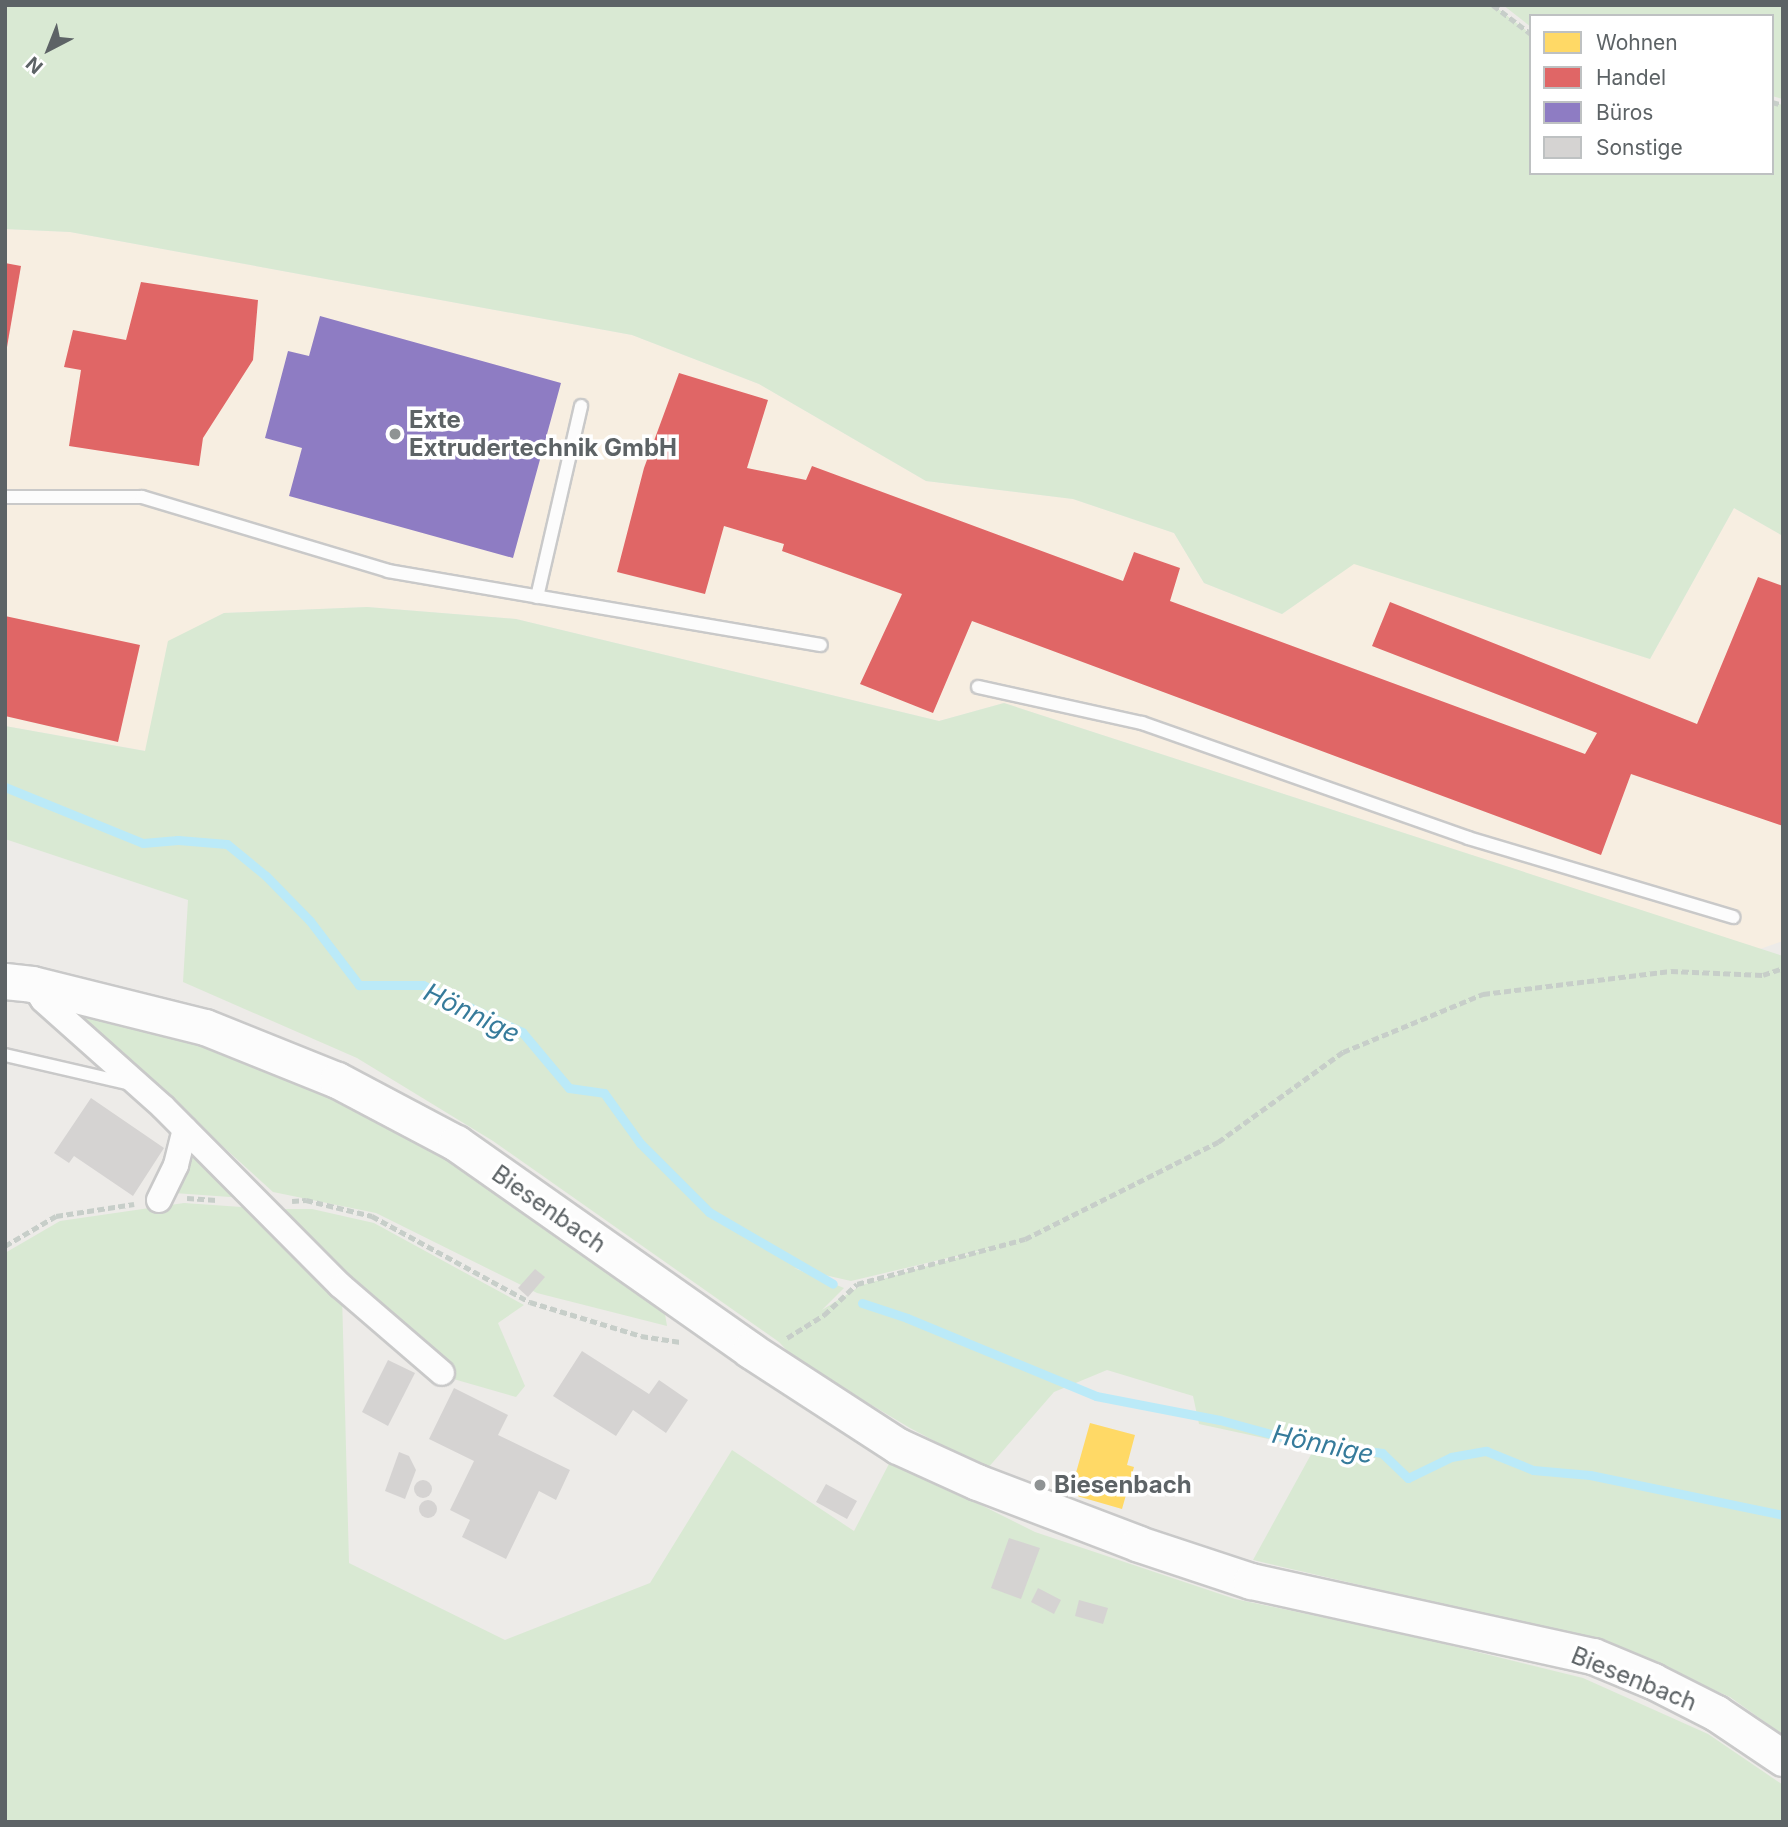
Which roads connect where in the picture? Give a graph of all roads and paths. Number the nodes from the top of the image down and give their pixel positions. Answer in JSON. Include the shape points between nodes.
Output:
{"nodes":[{"id":1,"x":1493,"y":5,"type":"edge"},
{"id":2,"x":1529,"y":32,"type":"edge"},
{"id":3,"x":582,"y":406,"type":"dead end"},
{"id":4,"x":5,"y":497,"type":"edge"},
{"id":5,"x":537,"y":597,"type":"junction"},
{"id":6,"x":821,"y":645,"type":"dead end"},
{"id":7,"x":978,"y":687,"type":"dead end"},
{"id":8,"x":1733,"y":918,"type":"dead end"},
{"id":9,"x":1783,"y":968,"type":"edge"},
{"id":10,"x":19,"y":983,"type":"edge"},
{"id":11,"x":5,"y":1055,"type":"edge"},
{"id":12,"x":135,"y":1085,"type":"junction"},
{"id":13,"x":185,"y":1129,"type":"junction"},
{"id":14,"x":159,"y":1200,"type":"joint"},
{"id":15,"x":256,"y":1203,"type":"junction"},
{"id":16,"x":5,"y":1246,"type":"edge"},
{"id":17,"x":694,"y":1344,"type":"dead end"},
{"id":18,"x":750,"y":1350,"type":"junction"},
{"id":19,"x":442,"y":1373,"type":"dead end"},
{"id":20,"x":1783,"y":1758,"type":"edge"}],
"edges":[{"from":1,"to":2,"type":"path"},
{"from":3,"to":5,"type":"lane"},
{"from":4,"to":5,"type":"lane","via":[[142,497],[388,571]]},
{"from":5,"to":6,"type":"lane"},
{"from":7,"to":8,"type":"lane","via":[[1142,723],[1468,838]]},
{"from":9,"to":18,"type":"path","via":[[1763,975],[1671,971],[1483,994],[1343,1052],[1218,1142],[1025,1239],[857,1284],[824,1315],[765,1352]]},
{"from":10,"to":12,"type":"street","name":"Biesenbach"},
{"from":10,"to":18,"type":"main road","name":"Biesenbach","via":[[205,1027],[337,1080],[456,1143]]},
{"from":11,"to":12,"type":"lane"},
{"from":12,"to":13,"type":"street","name":"Biesenbach"},
{"from":13,"to":14,"type":"street","via":[[176,1165]]},
{"from":13,"to":15,"type":"street","name":"Biesenbach"},
{"from":14,"to":16,"type":"path","via":[[57,1216]]},
{"from":15,"to":17,"type":"path","via":[[306,1200],[372,1216],[530,1302],[641,1336]]},
{"from":15,"to":19,"type":"street","name":"Biesenbach","via":[[341,1286]]},
{"from":18,"to":20,"type":"main road","name":"Biesenbach","via":[[898,1446],[1014,1497],[1251,1581],[1593,1656],[1716,1713]]}]}
